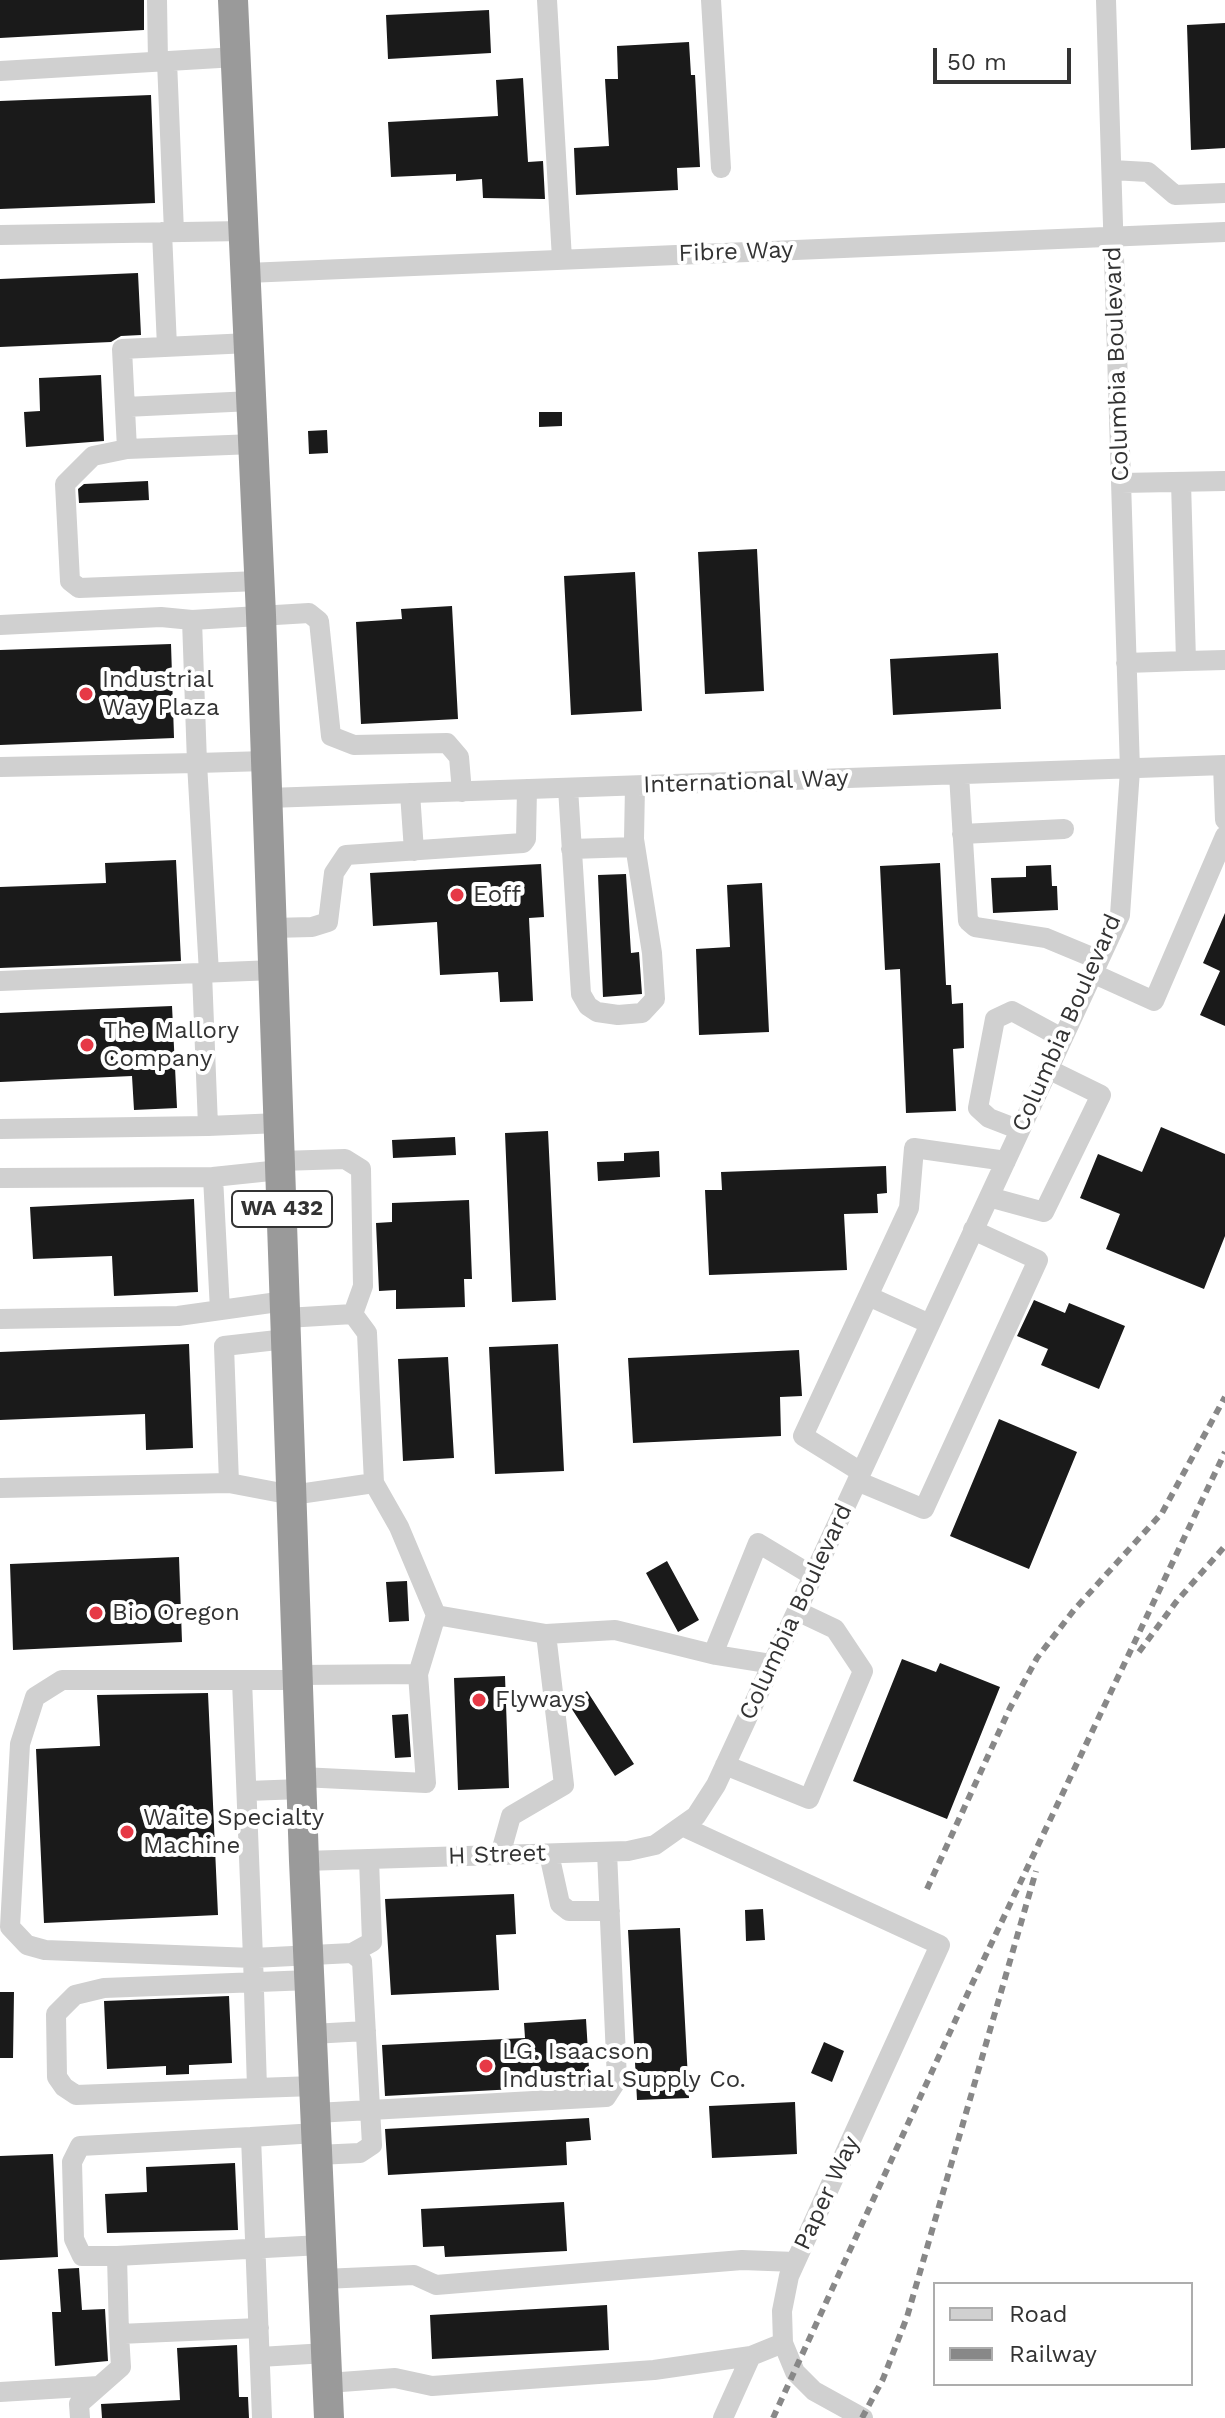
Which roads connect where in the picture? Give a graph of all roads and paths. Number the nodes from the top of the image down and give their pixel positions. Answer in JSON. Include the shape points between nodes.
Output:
{"nodes":[{"id":1,"x":157,"y":0,"type":"edge"},
{"id":2,"x":233,"y":0,"type":"edge"},
{"id":3,"x":547,"y":0,"type":"edge"},
{"id":4,"x":711,"y":0,"type":"edge"},
{"id":5,"x":1106,"y":0,"type":"edge"},
{"id":6,"x":236,"y":57,"type":"junction"},
{"id":7,"x":162,"y":62,"type":"junction"},
{"id":8,"x":0,"y":71,"type":"edge"},
{"id":9,"x":721,"y":168,"type":"dead end"},
{"id":10,"x":1112,"y":170,"type":"junction"},
{"id":11,"x":1225,"y":193,"type":"edge"},
{"id":12,"x":244,"y":231,"type":"junction"},
{"id":13,"x":168,"y":232,"type":"junction"},
{"id":14,"x":1225,"y":232,"type":"edge"},
{"id":15,"x":0,"y":235,"type":"edge"},
{"id":16,"x":1114,"y":236,"type":"junction"},
{"id":17,"x":562,"y":259,"type":"junction"},
{"id":18,"x":247,"y":273,"type":"junction"},
{"id":19,"x":249,"y":343,"type":"junction"},
{"id":20,"x":167,"y":347,"type":"junction"},
{"id":21,"x":252,"y":401,"type":"junction"},
{"id":22,"x":125,"y":407,"type":"junction"},
{"id":23,"x":254,"y":444,"type":"junction"},
{"id":24,"x":127,"y":449,"type":"junction"},
{"id":25,"x":1225,"y":481,"type":"edge"},
{"id":26,"x":1181,"y":482,"type":"junction"},
{"id":27,"x":1121,"y":483,"type":"junction"},
{"id":28,"x":259,"y":581,"type":"junction"},
{"id":29,"x":261,"y":615,"type":"junction"},
{"id":30,"x":192,"y":620,"type":"junction"},
{"id":31,"x":0,"y":625,"type":"edge"},
{"id":32,"x":1225,"y":660,"type":"edge"},
{"id":33,"x":1186,"y":661,"type":"junction"},
{"id":34,"x":1126,"y":663,"type":"junction"},
{"id":35,"x":266,"y":761,"type":"junction"},
{"id":36,"x":197,"y":763,"type":"junction"},
{"id":37,"x":1224,"y":765,"type":"edge"},
{"id":38,"x":0,"y":767,"type":"edge"},
{"id":39,"x":1130,"y":770,"type":"junction"},
{"id":40,"x":959,"y":775,"type":"junction"},
{"id":41,"x":635,"y":786,"type":"junction"},
{"id":42,"x":568,"y":788,"type":"junction"},
{"id":43,"x":527,"y":789,"type":"junction"},
{"id":44,"x":462,"y":792,"type":"junction"},
{"id":45,"x":410,"y":793,"type":"junction"},
{"id":46,"x":268,"y":798,"type":"junction"},
{"id":47,"x":1225,"y":820,"type":"edge"},
{"id":48,"x":1064,"y":829,"type":"dead end"},
{"id":49,"x":962,"y":834,"type":"junction"},
{"id":50,"x":1225,"y":836,"type":"edge"},
{"id":51,"x":635,"y":847,"type":"junction"},
{"id":52,"x":571,"y":849,"type":"junction"},
{"id":53,"x":414,"y":851,"type":"junction"},
{"id":54,"x":272,"y":928,"type":"junction"},
{"id":55,"x":1096,"y":967,"type":"junction"},
{"id":56,"x":274,"y":970,"type":"junction"},
{"id":57,"x":205,"y":973,"type":"junction"},
{"id":58,"x":0,"y":981,"type":"edge"},
{"id":59,"x":1062,"y":1038,"type":"junction"},
{"id":60,"x":1048,"y":1069,"type":"junction"},
{"id":61,"x":279,"y":1123,"type":"junction"},
{"id":62,"x":208,"y":1126,"type":"junction"},
{"id":63,"x":0,"y":1129,"type":"edge"},
{"id":64,"x":1020,"y":1130,"type":"junction"},
{"id":65,"x":1006,"y":1161,"type":"junction"},
{"id":66,"x":280,"y":1166,"type":"junction"},
{"id":67,"x":213,"y":1177,"type":"junction"},
{"id":68,"x":0,"y":1178,"type":"edge"},
{"id":69,"x":989,"y":1197,"type":"junction"},
{"id":70,"x":973,"y":1230,"type":"junction"},
{"id":71,"x":868,"y":1296,"type":"junction"},
{"id":72,"x":220,"y":1310,"type":"junction"},
{"id":73,"x":353,"y":1314,"type":"junction"},
{"id":74,"x":0,"y":1319,"type":"edge"},
{"id":75,"x":286,"y":1319,"type":"junction"},
{"id":76,"x":930,"y":1324,"type":"junction"},
{"id":77,"x":859,"y":1477,"type":"junction"},
{"id":78,"x":229,"y":1483,"type":"junction"},
{"id":79,"x":374,"y":1483,"type":"junction"},
{"id":80,"x":0,"y":1488,"type":"edge"},
{"id":81,"x":292,"y":1495,"type":"junction"},
{"id":82,"x":813,"y":1576,"type":"junction"},
{"id":83,"x":797,"y":1611,"type":"junction"},
{"id":84,"x":436,"y":1615,"type":"junction"},
{"id":85,"x":546,"y":1634,"type":"junction"},
{"id":86,"x":713,"y":1654,"type":"junction"},
{"id":87,"x":772,"y":1664,"type":"junction"},
{"id":88,"x":418,"y":1674,"type":"junction"},
{"id":89,"x":298,"y":1677,"type":"junction"},
{"id":90,"x":242,"y":1680,"type":"junction"},
{"id":91,"x":725,"y":1765,"type":"junction"},
{"id":92,"x":302,"y":1783,"type":"junction"},
{"id":93,"x":247,"y":1791,"type":"junction"},
{"id":94,"x":684,"y":1827,"type":"junction"},
{"id":95,"x":607,"y":1852,"type":"junction"},
{"id":96,"x":549,"y":1854,"type":"junction"},
{"id":97,"x":500,"y":1855,"type":"junction"},
{"id":98,"x":369,"y":1859,"type":"junction"},
{"id":99,"x":304,"y":1861,"type":"junction"},
{"id":100,"x":610,"y":1911,"type":"junction"},
{"id":101,"x":352,"y":1953,"type":"junction"},
{"id":102,"x":253,"y":1958,"type":"junction"},
{"id":103,"x":309,"y":1969,"type":"junction"},
{"id":104,"x":253,"y":1983,"type":"junction"},
{"id":105,"x":366,"y":2031,"type":"junction"},
{"id":106,"x":312,"y":2034,"type":"junction"},
{"id":107,"x":257,"y":2088,"type":"junction"},
{"id":108,"x":370,"y":2110,"type":"junction"},
{"id":109,"x":316,"y":2122,"type":"junction"},
{"id":110,"x":251,"y":2137,"type":"junction"},
{"id":111,"x":321,"y":2245,"type":"junction"},
{"id":112,"x":256,"y":2249,"type":"junction"},
{"id":113,"x":117,"y":2256,"type":"junction"},
{"id":114,"x":795,"y":2262,"type":"junction"},
{"id":115,"x":323,"y":2279,"type":"junction"},
{"id":116,"x":259,"y":2328,"type":"junction"},
{"id":117,"x":119,"y":2334,"type":"junction"},
{"id":118,"x":783,"y":2343,"type":"junction"},
{"id":119,"x":751,"y":2356,"type":"junction"},
{"id":120,"x":260,"y":2357,"type":"junction"},
{"id":121,"x":327,"y":2368,"type":"junction"},
{"id":122,"x":99,"y":2386,"type":"junction"},
{"id":123,"x":0,"y":2392,"type":"edge"},
{"id":124,"x":80,"y":2418,"type":"edge"},
{"id":125,"x":262,"y":2418,"type":"edge"},
{"id":126,"x":329,"y":2418,"type":"edge"},
{"id":127,"x":723,"y":2418,"type":"edge"},
{"id":128,"x":863,"y":2418,"type":"edge"}],
"edges":[{"from":1,"to":7,"type":"street"},
{"from":2,"to":6,"type":"highway","number":"WA 432"},
{"from":3,"to":17,"type":"street"},
{"from":4,"to":9,"type":"street"},
{"from":5,"to":10,"type":"street","name":"Columbia Boulevard"},
{"from":6,"to":7,"type":"street"},
{"from":6,"to":12,"type":"highway","number":"WA 432"},
{"from":7,"to":8,"type":"street"},
{"from":7,"to":13,"type":"street"},
{"from":10,"to":11,"type":"street","via":[[1148,172],[1175,195]]},
{"from":10,"to":16,"type":"street","name":"Columbia Boulevard"},
{"from":12,"to":13,"type":"street"},
{"from":12,"to":18,"type":"highway","number":"WA 432"},
{"from":13,"to":15,"type":"street"},
{"from":13,"to":20,"type":"street"},
{"from":14,"to":16,"type":"street","name":"Fibre Way"},
{"from":16,"to":17,"type":"street","name":"Fibre Way"},
{"from":16,"to":27,"type":"street","name":"Columbia Boulevard"},
{"from":17,"to":18,"type":"street","name":"Fibre Way"},
{"from":18,"to":19,"type":"highway","number":"WA 432"},
{"from":19,"to":20,"type":"street"},
{"from":19,"to":21,"type":"highway","number":"WA 432"},
{"from":20,"to":22,"type":"street","via":[[122,349]]},
{"from":21,"to":22,"type":"street"},
{"from":21,"to":23,"type":"highway","number":"WA 432"},
{"from":22,"to":24,"type":"street"},
{"from":23,"to":24,"type":"street"},
{"from":23,"to":28,"type":"highway","number":"WA 432"},
{"from":24,"to":28,"type":"street","via":[[93,456],[65,484],[70,581],[79,588]]},
{"from":25,"to":26,"type":"street"},
{"from":26,"to":27,"type":"street"},
{"from":26,"to":33,"type":"street"},
{"from":27,"to":34,"type":"street","name":"Columbia Boulevard"},
{"from":28,"to":29,"type":"highway","number":"WA 432"},
{"from":29,"to":30,"type":"street"},
{"from":29,"to":35,"type":"highway","number":"WA 432"},
{"from":29,"to":44,"type":"street","via":[[309,613],[319,621],[331,736],[354,745],[447,743],[459,757]]},
{"from":30,"to":31,"type":"street"},
{"from":30,"to":36,"type":"street"},
{"from":32,"to":33,"type":"street"},
{"from":33,"to":34,"type":"street"},
{"from":34,"to":39,"type":"street","name":"Columbia Boulevard"},
{"from":35,"to":36,"type":"street"},
{"from":35,"to":46,"type":"highway","number":"WA 432"},
{"from":36,"to":38,"type":"street"},
{"from":36,"to":57,"type":"street"},
{"from":37,"to":39,"type":"street","name":"International Way"},
{"from":37,"to":47,"type":"street"},
{"from":39,"to":40,"type":"street","name":"International Way"},
{"from":39,"to":55,"type":"street","name":"Columbia Boulevard","via":[[1120,915]]},
{"from":40,"to":41,"type":"street","name":"International Way"},
{"from":40,"to":49,"type":"street"},
{"from":41,"to":42,"type":"street","name":"International Way"},
{"from":41,"to":51,"type":"street"},
{"from":42,"to":43,"type":"street","name":"International Way"},
{"from":42,"to":52,"type":"street"},
{"from":43,"to":44,"type":"street","name":"International Way"},
{"from":43,"to":53,"type":"street","via":[[523,843]]},
{"from":44,"to":45,"type":"street","name":"International Way"},
{"from":45,"to":46,"type":"street","name":"International Way"},
{"from":45,"to":53,"type":"street"},
{"from":46,"to":54,"type":"highway","number":"WA 432"},
{"from":48,"to":49,"type":"street"},
{"from":49,"to":55,"type":"street","via":[[965,914],[975,927],[1046,938]]},
{"from":50,"to":55,"type":"street","via":[[1154,1001]]},
{"from":51,"to":52,"type":"street"},
{"from":51,"to":52,"type":"street","via":[[655,999],[642,1013],[618,1015],[597,1012],[581,994]]},
{"from":53,"to":54,"type":"street","via":[[346,855],[334,873],[328,922]]},
{"from":54,"to":56,"type":"highway","number":"WA 432"},
{"from":55,"to":59,"type":"street","name":"Columbia Boulevard"},
{"from":56,"to":57,"type":"street"},
{"from":56,"to":61,"type":"highway","number":"WA 432"},
{"from":57,"to":58,"type":"street"},
{"from":57,"to":62,"type":"street"},
{"from":59,"to":60,"type":"street","name":"Columbia Boulevard"},
{"from":59,"to":64,"type":"street","via":[[1012,1011],[995,1019],[978,1108]]},
{"from":60,"to":64,"type":"street","name":"Columbia Boulevard"},
{"from":60,"to":69,"type":"street","via":[[1101,1095],[1044,1212]]},
{"from":61,"to":62,"type":"street"},
{"from":61,"to":66,"type":"highway","number":"WA 432"},
{"from":62,"to":63,"type":"street"},
{"from":64,"to":65,"type":"street","name":"Columbia Boulevard"},
{"from":65,"to":69,"type":"street","name":"Columbia Boulevard"},
{"from":65,"to":71,"type":"street","via":[[914,1148],[909,1208]]},
{"from":66,"to":67,"type":"street"},
{"from":66,"to":73,"type":"street","via":[[345,1159],[361,1169],[363,1286]]},
{"from":66,"to":75,"type":"highway","number":"WA 432"},
{"from":67,"to":68,"type":"street"},
{"from":67,"to":72,"type":"street"},
{"from":69,"to":70,"type":"street","name":"Columbia Boulevard"},
{"from":70,"to":76,"type":"street","name":"Columbia Boulevard"},
{"from":70,"to":77,"type":"street","via":[[1038,1260],[931,1495],[924,1509]]},
{"from":71,"to":76,"type":"street"},
{"from":71,"to":77,"type":"street","via":[[803,1436]]},
{"from":72,"to":74,"type":"street","via":[[178,1316]]},
{"from":72,"to":75,"type":"street"},
{"from":73,"to":75,"type":"street"},
{"from":73,"to":79,"type":"street","via":[[367,1333]]},
{"from":75,"to":78,"type":"street","via":[[224,1346]]},
{"from":75,"to":81,"type":"highway","number":"WA 432"},
{"from":76,"to":77,"type":"street","name":"Columbia Boulevard"},
{"from":77,"to":82,"type":"street","name":"Columbia Boulevard"},
{"from":78,"to":80,"type":"street"},
{"from":78,"to":81,"type":"street"},
{"from":79,"to":81,"type":"street"},
{"from":79,"to":84,"type":"street"},
{"from":81,"to":89,"type":"highway","number":"WA 432"},
{"from":82,"to":83,"type":"street","name":"Columbia Boulevard"},
{"from":82,"to":86,"type":"street","via":[[758,1543]]},
{"from":83,"to":87,"type":"street","name":"Columbia Boulevard"},
{"from":83,"to":91,"type":"street","via":[[835,1629],[863,1671],[809,1799]]},
{"from":84,"to":85,"type":"street"},
{"from":84,"to":88,"type":"street"},
{"from":85,"to":86,"type":"street","via":[[615,1630]]},
{"from":85,"to":97,"type":"street","via":[[564,1785],[511,1816]]},
{"from":86,"to":87,"type":"street"},
{"from":87,"to":91,"type":"street","name":"Columbia Boulevard"},
{"from":88,"to":89,"type":"street"},
{"from":88,"to":92,"type":"street","via":[[426,1783]]},
{"from":89,"to":90,"type":"street"},
{"from":89,"to":92,"type":"highway","number":"WA 432"},
{"from":90,"to":93,"type":"street"},
{"from":90,"to":102,"type":"street","via":[[62,1680],[35,1697],[20,1744],[8,1915],[16,1936],[45,1950]]},
{"from":91,"to":94,"type":"street","name":"Columbia Boulevard"},
{"from":92,"to":93,"type":"street"},
{"from":92,"to":99,"type":"highway","number":"WA 432"},
{"from":93,"to":102,"type":"street"},
{"from":94,"to":95,"type":"street","name":"H Street","via":[[655,1845]]},
{"from":94,"to":114,"type":"street","name":"Paper Way","via":[[940,1945]]},
{"from":95,"to":96,"type":"street","name":"H Street"},
{"from":95,"to":100,"type":"street"},
{"from":96,"to":97,"type":"street","name":"H Street"},
{"from":96,"to":100,"type":"street","via":[[560,1904],[569,1911]]},
{"from":97,"to":98,"type":"street","name":"H Street"},
{"from":98,"to":99,"type":"street","name":"H Street"},
{"from":98,"to":101,"type":"street","via":[[372,1942]]},
{"from":99,"to":103,"type":"highway","number":"WA 432"},
{"from":100,"to":108,"type":"street","via":[[617,2080],[606,2097]]},
{"from":101,"to":103,"type":"street"},
{"from":101,"to":105,"type":"street","via":[[362,1961]]},
{"from":102,"to":103,"type":"street"},
{"from":102,"to":104,"type":"street"},
{"from":103,"to":104,"type":"street"},
{"from":103,"to":106,"type":"highway","number":"WA 432"},
{"from":104,"to":107,"type":"street"},
{"from":104,"to":107,"type":"street","via":[[104,1988],[75,1995],[56,2014],[57,2077],[76,2095]]},
{"from":105,"to":106,"type":"street"},
{"from":105,"to":108,"type":"street"},
{"from":106,"to":109,"type":"highway","number":"WA 432"},
{"from":107,"to":109,"type":"street"},
{"from":108,"to":109,"type":"street"},
{"from":108,"to":109,"type":"street","via":[[372,2145],[360,2153]]},
{"from":109,"to":110,"type":"street"},
{"from":109,"to":111,"type":"highway","number":"WA 432"},
{"from":110,"to":112,"type":"street"},
{"from":110,"to":113,"type":"street","via":[[80,2146],[72,2162],[74,2239],[82,2256]]},
{"from":111,"to":112,"type":"street"},
{"from":111,"to":115,"type":"highway","number":"WA 432"},
{"from":112,"to":113,"type":"street"},
{"from":112,"to":116,"type":"street"},
{"from":113,"to":117,"type":"street"},
{"from":114,"to":115,"type":"street","via":[[742,2260],[436,2285],[414,2275]]},
{"from":114,"to":118,"type":"street","name":"Paper Way","via":[[782,2311]]},
{"from":115,"to":121,"type":"highway","number":"WA 432"},
{"from":116,"to":117,"type":"street"},
{"from":116,"to":120,"type":"street"},
{"from":117,"to":122,"type":"street","via":[[121,2367]]},
{"from":118,"to":119,"type":"street"},
{"from":118,"to":128,"type":"street","name":"Paper Way","via":[[795,2372],[814,2391]]},
{"from":119,"to":121,"type":"street","via":[[654,2370],[432,2386]]},
{"from":119,"to":127,"type":"street"},
{"from":120,"to":121,"type":"street"},
{"from":120,"to":125,"type":"street"},
{"from":121,"to":126,"type":"highway","number":"WA 432"},
{"from":122,"to":123,"type":"street"},
{"from":122,"to":124,"type":"street","via":[[79,2404]]}]}
